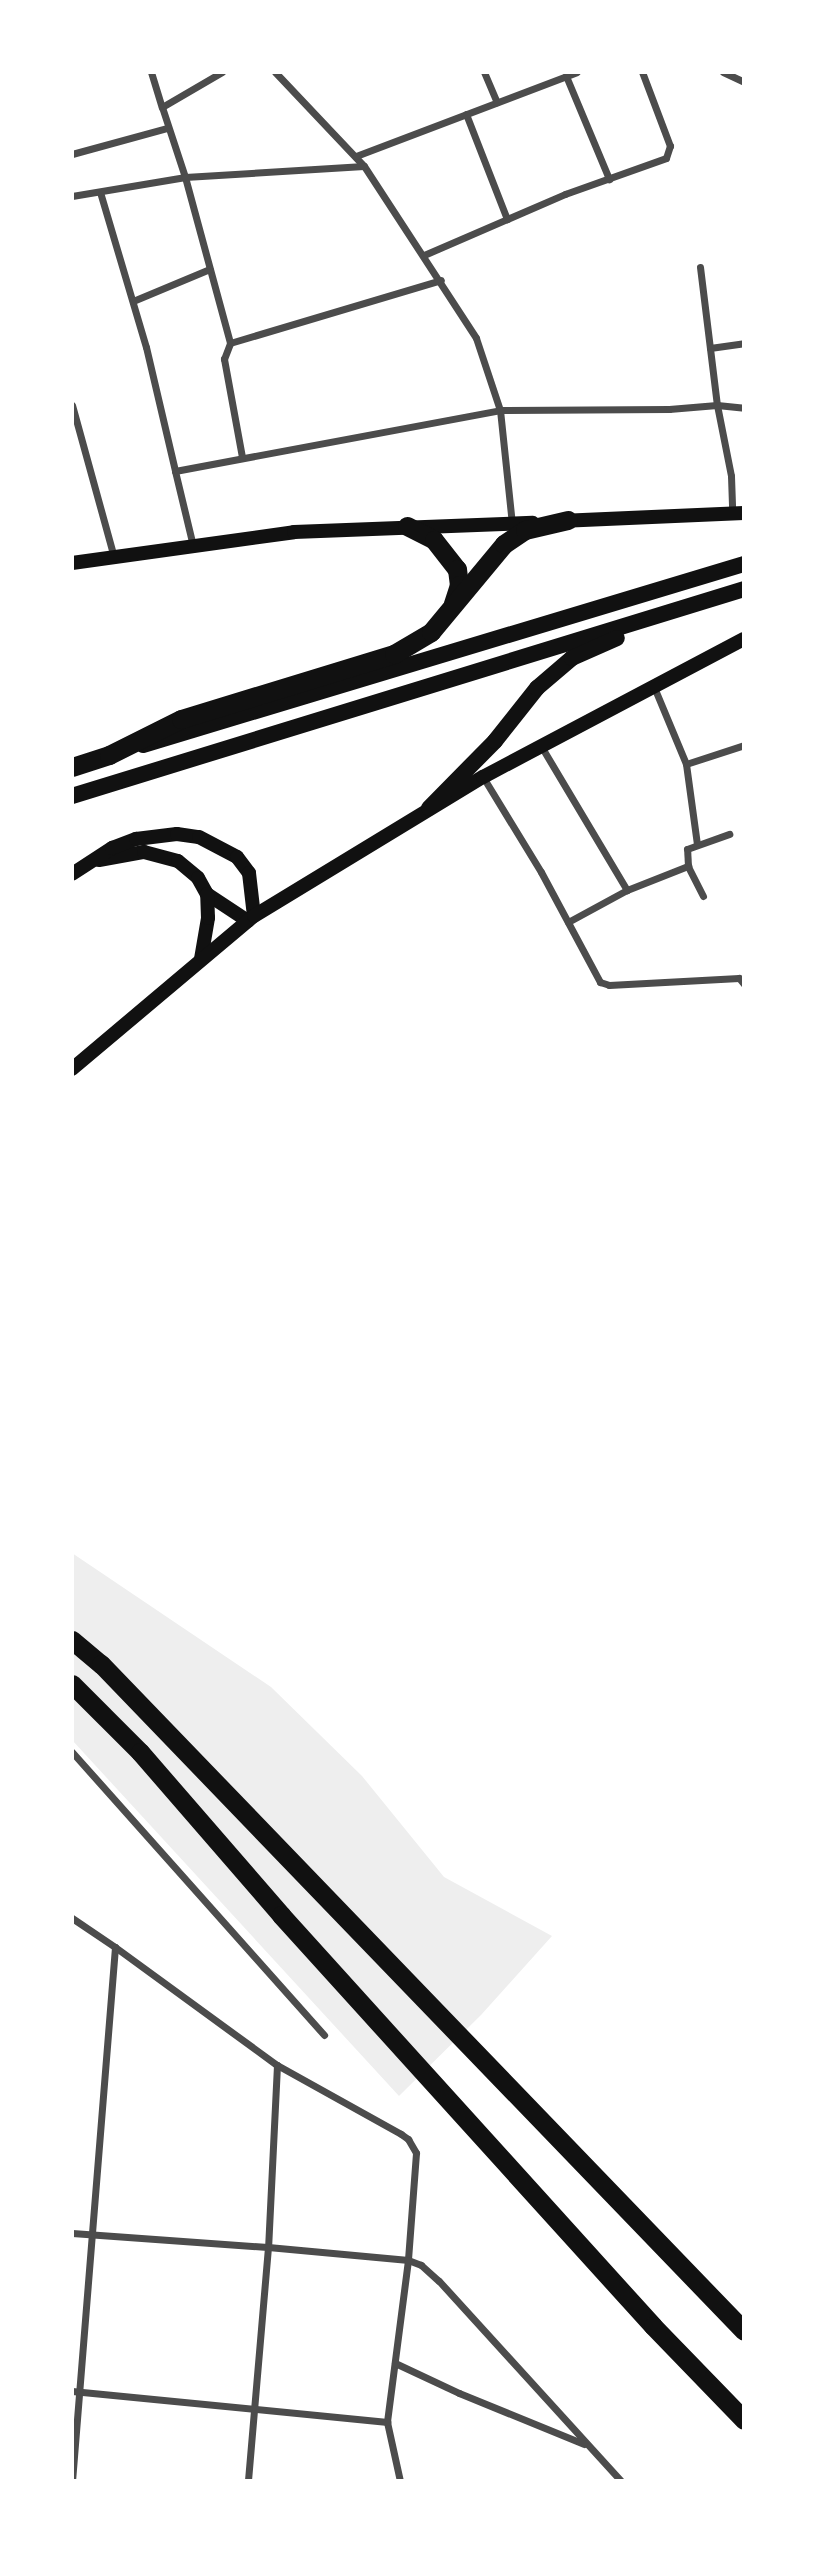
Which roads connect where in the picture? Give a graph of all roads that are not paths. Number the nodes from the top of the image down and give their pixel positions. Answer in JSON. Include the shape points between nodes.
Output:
{"nodes":[{"id":1,"x":151,"y":72,"type":"edge"},
{"id":2,"x":222,"y":72,"type":"edge"},
{"id":3,"x":275,"y":72,"type":"edge"},
{"id":4,"x":484,"y":72,"type":"edge"},
{"id":5,"x":642,"y":72,"type":"edge"},
{"id":6,"x":723,"y":72,"type":"edge"},
{"id":7,"x":571,"y":73,"type":"edge"},
{"id":8,"x":744,"y":82,"type":"edge"},
{"id":9,"x":497,"y":102,"type":"junction"},
{"id":10,"x":162,"y":107,"type":"junction"},
{"id":11,"x":466,"y":114,"type":"junction"},
{"id":12,"x":167,"y":128,"type":"junction"},
{"id":13,"x":72,"y":154,"type":"edge"},
{"id":14,"x":356,"y":156,"type":"junction"},
{"id":15,"x":364,"y":166,"type":"junction"},
{"id":16,"x":185,"y":177,"type":"junction"},
{"id":17,"x":609,"y":179,"type":"junction"},
{"id":18,"x":100,"y":192,"type":"junction"},
{"id":19,"x":72,"y":196,"type":"edge"},
{"id":20,"x":507,"y":219,"type":"junction"},
{"id":21,"x":424,"y":255,"type":"junction"},
{"id":22,"x":700,"y":267,"type":"dead end"},
{"id":23,"x":210,"y":269,"type":"junction"},
{"id":24,"x":441,"y":280,"type":"junction"},
{"id":25,"x":133,"y":301,"type":"junction"},
{"id":26,"x":744,"y":342,"type":"edge"},
{"id":27,"x":230,"y":343,"type":"junction"},
{"id":28,"x":710,"y":348,"type":"junction"},
{"id":29,"x":72,"y":405,"type":"edge"},
{"id":30,"x":716,"y":405,"type":"junction"},
{"id":31,"x":744,"y":408,"type":"edge"},
{"id":32,"x":500,"y":410,"type":"junction"},
{"id":33,"x":242,"y":457,"type":"junction"},
{"id":34,"x":175,"y":471,"type":"junction"},
{"id":35,"x":738,"y":514,"type":"edge"},
{"id":36,"x":568,"y":520,"type":"junction"},
{"id":37,"x":512,"y":525,"type":"junction"},
{"id":38,"x":407,"y":526,"type":"junction"},
{"id":39,"x":193,"y":546,"type":"junction"},
{"id":40,"x":114,"y":558,"type":"junction"},
{"id":41,"x":72,"y":563,"type":"edge"},
{"id":42,"x":744,"y":564,"type":"edge"},
{"id":43,"x":744,"y":589,"type":"edge"},
{"id":44,"x":680,"y":610,"type":"junction"},
{"id":45,"x":451,"y":611,"type":"junction"},
{"id":46,"x":744,"y":639,"type":"edge"},
{"id":47,"x":654,"y":686,"type":"junction"},
{"id":48,"x":744,"y":745,"type":"edge"},
{"id":49,"x":541,"y":746,"type":"junction"},
{"id":50,"x":109,"y":755,"type":"junction"},
{"id":51,"x":686,"y":765,"type":"junction"},
{"id":52,"x":72,"y":767,"type":"edge"},
{"id":53,"x":483,"y":776,"type":"junction"},
{"id":54,"x":72,"y":796,"type":"edge"},
{"id":55,"x":429,"y":808,"type":"junction"},
{"id":56,"x":729,"y":834,"type":"dead end"},
{"id":57,"x":697,"y":844,"type":"junction"},
{"id":58,"x":94,"y":860,"type":"junction"},
{"id":59,"x":688,"y":866,"type":"junction"},
{"id":60,"x":72,"y":874,"type":"edge"},
{"id":61,"x":627,"y":890,"type":"junction"},
{"id":62,"x":207,"y":894,"type":"junction"},
{"id":63,"x":703,"y":896,"type":"dead end"},
{"id":64,"x":251,"y":919,"type":"junction"},
{"id":65,"x":568,"y":922,"type":"junction"},
{"id":66,"x":201,"y":958,"type":"junction"},
{"id":67,"x":742,"y":978,"type":"edge"},
{"id":68,"x":72,"y":1069,"type":"edge"},
{"id":69,"x":72,"y":1640,"type":"edge"},
{"id":70,"x":72,"y":1685,"type":"edge"},
{"id":71,"x":72,"y":1752,"type":"edge"},
{"id":72,"x":72,"y":1918,"type":"edge"},
{"id":73,"x":115,"y":1947,"type":"junction"},
{"id":74,"x":324,"y":2035,"type":"dead end"},
{"id":75,"x":277,"y":2065,"type":"junction"},
{"id":76,"x":72,"y":2233,"type":"edge"},
{"id":77,"x":91,"y":2235,"type":"junction"},
{"id":78,"x":268,"y":2247,"type":"junction"},
{"id":79,"x":408,"y":2260,"type":"junction"},
{"id":80,"x":744,"y":2331,"type":"edge"},
{"id":81,"x":395,"y":2362,"type":"junction"},
{"id":82,"x":72,"y":2391,"type":"edge"},
{"id":83,"x":81,"y":2393,"type":"junction"},
{"id":84,"x":254,"y":2408,"type":"junction"},
{"id":85,"x":744,"y":2420,"type":"edge"},
{"id":86,"x":387,"y":2422,"type":"junction"},
{"id":87,"x":586,"y":2445,"type":"junction"},
{"id":88,"x":72,"y":2481,"type":"edge"},
{"id":89,"x":248,"y":2481,"type":"edge"},
{"id":90,"x":400,"y":2481,"type":"edge"},
{"id":91,"x":621,"y":2481,"type":"edge"}],
"edges":[{"from":1,"to":10,"type":"street"},
{"from":2,"to":10,"type":"street"},
{"from":3,"to":14,"type":"street"},
{"from":4,"to":9,"type":"street"},
{"from":5,"to":17,"type":"street","via":[[669,153],[656,163]]},
{"from":6,"to":8,"type":"street"},
{"from":7,"to":9,"type":"street"},
{"from":7,"to":17,"type":"street"},
{"from":9,"to":11,"type":"street"},
{"from":10,"to":12,"type":"street"},
{"from":11,"to":14,"type":"street"},
{"from":11,"to":20,"type":"street"},
{"from":12,"to":13,"type":"street"},
{"from":12,"to":16,"type":"street"},
{"from":14,"to":15,"type":"street"},
{"from":15,"to":16,"type":"street"},
{"from":15,"to":21,"type":"street"},
{"from":16,"to":18,"type":"street"},
{"from":16,"to":23,"type":"street"},
{"from":17,"to":20,"type":"street"},
{"from":18,"to":19,"type":"street"},
{"from":18,"to":25,"type":"street"},
{"from":20,"to":21,"type":"street"},
{"from":21,"to":24,"type":"street"},
{"from":22,"to":28,"type":"street"},
{"from":23,"to":25,"type":"street"},
{"from":23,"to":27,"type":"street"},
{"from":24,"to":27,"type":"street"},
{"from":24,"to":32,"type":"street","via":[[476,338]]},
{"from":25,"to":34,"type":"street"},
{"from":26,"to":28,"type":"street"},
{"from":27,"to":33,"type":"street","via":[[224,359]]},
{"from":28,"to":30,"type":"street"},
{"from":29,"to":40,"type":"street"},
{"from":30,"to":31,"type":"street"},
{"from":30,"to":32,"type":"street"},
{"from":30,"to":35,"type":"street"},
{"from":32,"to":33,"type":"street"},
{"from":32,"to":37,"type":"street"},
{"from":33,"to":34,"type":"street"},
{"from":34,"to":39,"type":"street"},
{"from":35,"to":36,"type":"main road"},
{"from":36,"to":37,"type":"main road"},
{"from":36,"to":45,"type":"highway","via":[[525,530],[504,544]]},
{"from":37,"to":38,"type":"main road"},
{"from":38,"to":39,"type":"main road","via":[[294,532]]},
{"from":38,"to":45,"type":"highway","via":[[434,540],[457,569],[459,585]]},
{"from":39,"to":40,"type":"main road"},
{"from":40,"to":41,"type":"main road"},
{"from":42,"to":50,"type":"main road"},
{"from":43,"to":44,"type":"main road"},
{"from":44,"to":54,"type":"main road"},
{"from":44,"to":55,"type":"main road","via":[[572,658],[537,688],[495,741]]},
{"from":45,"to":50,"type":"highway","via":[[431,632],[394,654],[181,719]]},
{"from":46,"to":47,"type":"main road"},
{"from":47,"to":49,"type":"main road"},
{"from":47,"to":51,"type":"street"},
{"from":48,"to":51,"type":"street"},
{"from":49,"to":53,"type":"main road"},
{"from":49,"to":61,"type":"street"},
{"from":50,"to":52,"type":"highway"},
{"from":51,"to":57,"type":"street"},
{"from":53,"to":55,"type":"main road"},
{"from":53,"to":65,"type":"street"},
{"from":55,"to":64,"type":"main road"},
{"from":56,"to":57,"type":"street"},
{"from":57,"to":59,"type":"street","via":[[687,849]]},
{"from":58,"to":60,"type":"main road"},
{"from":58,"to":62,"type":"main road","via":[[144,852],[163,855],[198,878]]},
{"from":58,"to":64,"type":"main road","via":[[136,839],[177,834],[199,837],[237,858],[249,873]]},
{"from":59,"to":61,"type":"street"},
{"from":59,"to":63,"type":"street"},
{"from":61,"to":65,"type":"street"},
{"from":62,"to":64,"type":"main road"},
{"from":62,"to":66,"type":"main road"},
{"from":64,"to":66,"type":"main road"},
{"from":65,"to":67,"type":"street","via":[[604,985]]},
{"from":66,"to":68,"type":"main road"},
{"from":69,"to":80,"type":"highway","via":[[101,1664]]},
{"from":70,"to":85,"type":"highway","via":[[139,1752],[644,2316]]},
{"from":71,"to":74,"type":"street"},
{"from":72,"to":73,"type":"street"},
{"from":73,"to":75,"type":"street"},
{"from":73,"to":77,"type":"street"},
{"from":75,"to":78,"type":"street"},
{"from":75,"to":79,"type":"street","via":[[401,2134],[413,2146]]},
{"from":76,"to":77,"type":"street"},
{"from":77,"to":78,"type":"street"},
{"from":77,"to":83,"type":"street"},
{"from":78,"to":79,"type":"street"},
{"from":78,"to":84,"type":"street"},
{"from":79,"to":81,"type":"street"},
{"from":79,"to":87,"type":"street","via":[[439,2281]]},
{"from":81,"to":86,"type":"street"},
{"from":81,"to":87,"type":"street"},
{"from":82,"to":83,"type":"street"},
{"from":83,"to":84,"type":"street"},
{"from":83,"to":88,"type":"street"},
{"from":84,"to":86,"type":"street"},
{"from":84,"to":89,"type":"street"},
{"from":86,"to":90,"type":"street"},
{"from":87,"to":91,"type":"street"}]}
